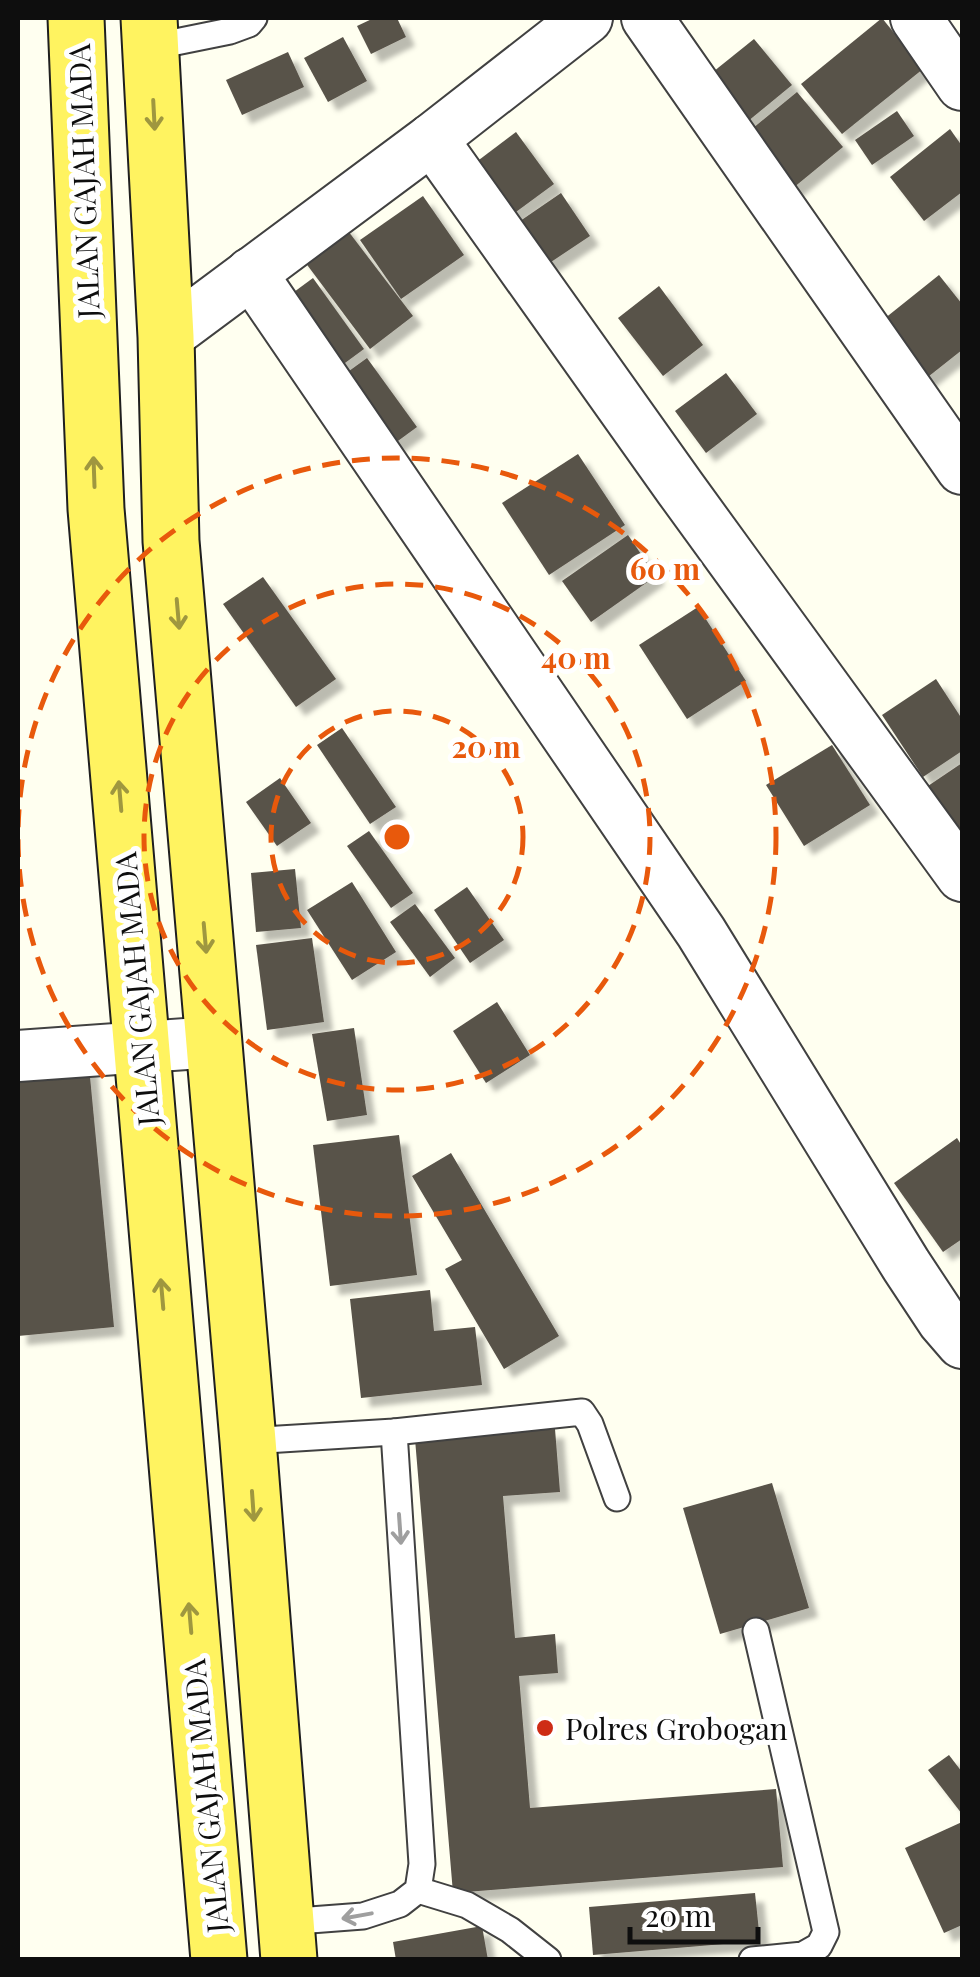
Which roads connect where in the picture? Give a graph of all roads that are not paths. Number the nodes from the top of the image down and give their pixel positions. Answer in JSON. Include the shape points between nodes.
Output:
{"nodes":[{"id":1,"x":76,"y":18,"type":"edge"},
{"id":2,"x":254,"y":18,"type":"edge"},
{"id":3,"x":587,"y":18,"type":"edge"},
{"id":4,"x":647,"y":18,"type":"edge"},
{"id":5,"x":916,"y":18,"type":"edge"},
{"id":6,"x":150,"y":32,"type":"edge"},
{"id":7,"x":962,"y":85,"type":"edge"},
{"id":8,"x":432,"y":139,"type":"junction"},
{"id":9,"x":251,"y":273,"type":"junction"},
{"id":10,"x":166,"y":337,"type":"junction"},
{"id":11,"x":962,"y":469,"type":"edge"},
{"id":12,"x":98,"y":536,"type":"junction"},
{"id":13,"x":172,"y":542,"type":"junction"},
{"id":14,"x":962,"y":876,"type":"edge"},
{"id":15,"x":214,"y":1042,"type":"junction"},
{"id":16,"x":141,"y":1047,"type":"junction"},
{"id":17,"x":18,"y":1056,"type":"edge"},
{"id":18,"x":962,"y":1344,"type":"edge"},
{"id":19,"x":394,"y":1432,"type":"junction"},
{"id":20,"x":248,"y":1441,"type":"junction"},
{"id":21,"x":616,"y":1498,"type":"dead end"},
{"id":22,"x":756,"y":1630,"type":"dead end"},
{"id":23,"x":418,"y":1890,"type":"junction"},
{"id":24,"x":286,"y":1941,"type":"edge"},
{"id":25,"x":219,"y":1960,"type":"edge"},
{"id":26,"x":548,"y":1960,"type":"edge"},
{"id":27,"x":752,"y":1960,"type":"edge"}],
"edges":[{"from":12,"to":1,"type":"main road","name":"JALAN GAJAH MADA","one_way":true},
{"from":2,"to":6,"type":"lane","via":[[230,30]]},
{"from":3,"to":8,"type":"street"},
{"from":4,"to":11,"type":"street"},
{"from":5,"to":7,"type":"street"},
{"from":6,"to":10,"type":"main road","one_way":true},
{"from":8,"to":9,"type":"street"},
{"from":8,"to":14,"type":"street"},
{"from":9,"to":10,"type":"street"},
{"from":9,"to":18,"type":"street","via":[[701,932],[906,1265]]},
{"from":10,"to":13,"type":"main road"},
{"from":12,"to":13,"type":"main road"},
{"from":16,"to":12,"type":"main road","name":"JALAN GAJAH MADA","one_way":true},
{"from":13,"to":15,"type":"main road","one_way":true},
{"from":15,"to":16,"type":"street"},
{"from":15,"to":20,"type":"main road"},
{"from":16,"to":17,"type":"street"},
{"from":25,"to":16,"type":"main road","name":"JALAN GAJAH MADA","one_way":true},
{"from":19,"to":20,"type":"lane"},
{"from":19,"to":21,"type":"lane","via":[[582,1412]]},
{"from":19,"to":23,"type":"lane","one_way":true,"via":[[422,1864]]},
{"from":20,"to":24,"type":"main road","one_way":true},
{"from":22,"to":27,"type":"lane","via":[[826,1932],[803,1955]]},
{"from":23,"to":24,"type":"lane","one_way":true,"via":[[400,1904]]},
{"from":23,"to":26,"type":"lane","via":[[467,1905]]}]}
